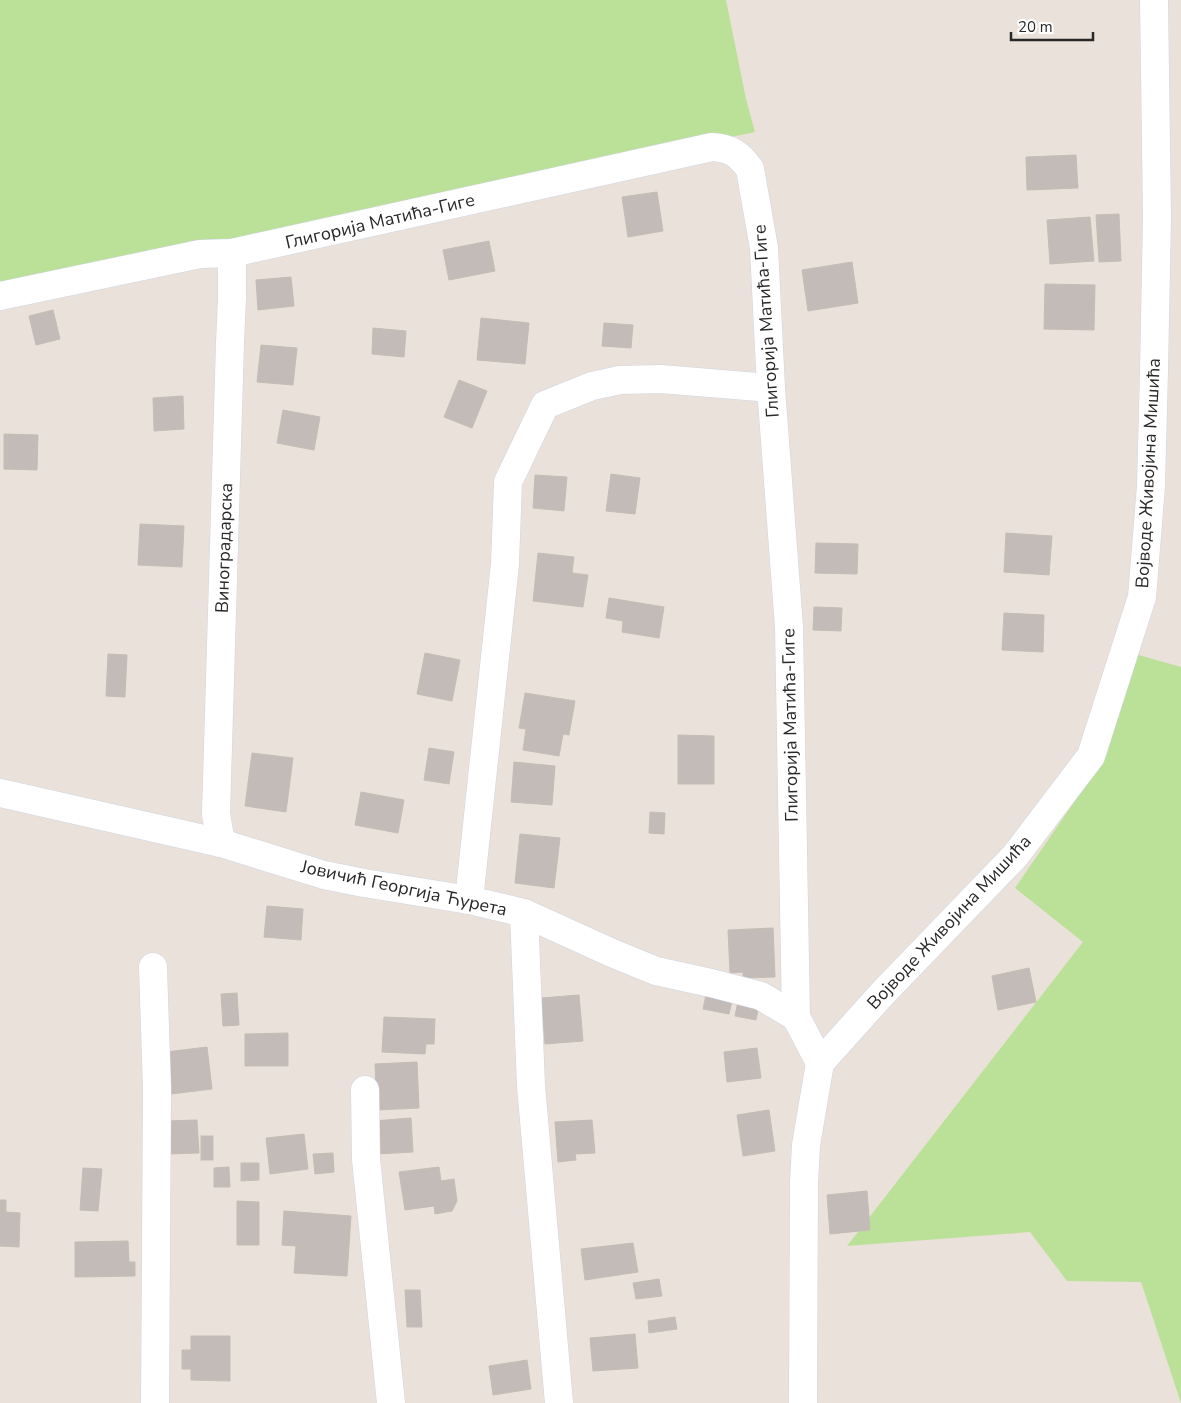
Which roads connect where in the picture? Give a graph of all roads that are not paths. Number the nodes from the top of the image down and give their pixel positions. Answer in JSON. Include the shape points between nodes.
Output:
{"nodes":[{"id":1,"x":1154,"y":0,"type":"edge"},
{"id":2,"x":232,"y":253,"type":"junction"},
{"id":3,"x":0,"y":296,"type":"edge"},
{"id":4,"x":771,"y":388,"type":"junction"},
{"id":5,"x":0,"y":794,"type":"edge"},
{"id":6,"x":221,"y":843,"type":"junction"},
{"id":7,"x":469,"y":900,"type":"junction"},
{"id":8,"x":524,"y":913,"type":"junction"},
{"id":9,"x":153,"y":967,"type":"dead end"},
{"id":10,"x":796,"y":1017,"type":"junction"},
{"id":11,"x":820,"y":1062,"type":"junction"},
{"id":12,"x":365,"y":1090,"type":"dead end"},
{"id":13,"x":155,"y":1403,"type":"edge"},
{"id":14,"x":391,"y":1403,"type":"edge"},
{"id":15,"x":559,"y":1403,"type":"edge"},
{"id":16,"x":803,"y":1403,"type":"edge"}],
"edges":[{"from":1,"to":11,"type":"street","name":"Војводе Живојина Мишића","via":[[1157,217],[1154,390],[1151,486],[1139,606],[1091,756],[1014,856]]},
{"from":2,"to":3,"type":"street","name":"Глигорија Матића-Гиге","via":[[200,254]]},
{"from":2,"to":4,"type":"street","name":"Глигорија Матића-Гиге","via":[[712,147],[724,148],[735,152],[750,169],[764,248]]},
{"from":2,"to":6,"type":"street","name":"Виноградарска","via":[[216,814]]},
{"from":4,"to":7,"type":"street","via":[[661,379],[620,380],[592,386],[545,405],[508,482],[505,564]]},
{"from":4,"to":10,"type":"street","name":"Глигорија Матића-Гиге","via":[[789,627]]},
{"from":5,"to":6,"type":"street","name":"Јовичић Георгија Ћурета"},
{"from":6,"to":7,"type":"street","name":"Јовичић Георгија Ћурета","via":[[324,875]]},
{"from":7,"to":8,"type":"street","name":"Јовичић Георгија Ћурета"},
{"from":8,"to":10,"type":"street","name":"Јовичић Георгија Ћурета","via":[[656,971],[761,996]]},
{"from":8,"to":15,"type":"street","via":[[531,1086]]},
{"from":9,"to":13,"type":"street","via":[[157,1088]]},
{"from":10,"to":11,"type":"street","name":"Глигорија Матића-Гиге"},
{"from":11,"to":16,"type":"street","via":[[806,1145],[804,1183]]},
{"from":12,"to":14,"type":"street","via":[[366,1159]]}]}
